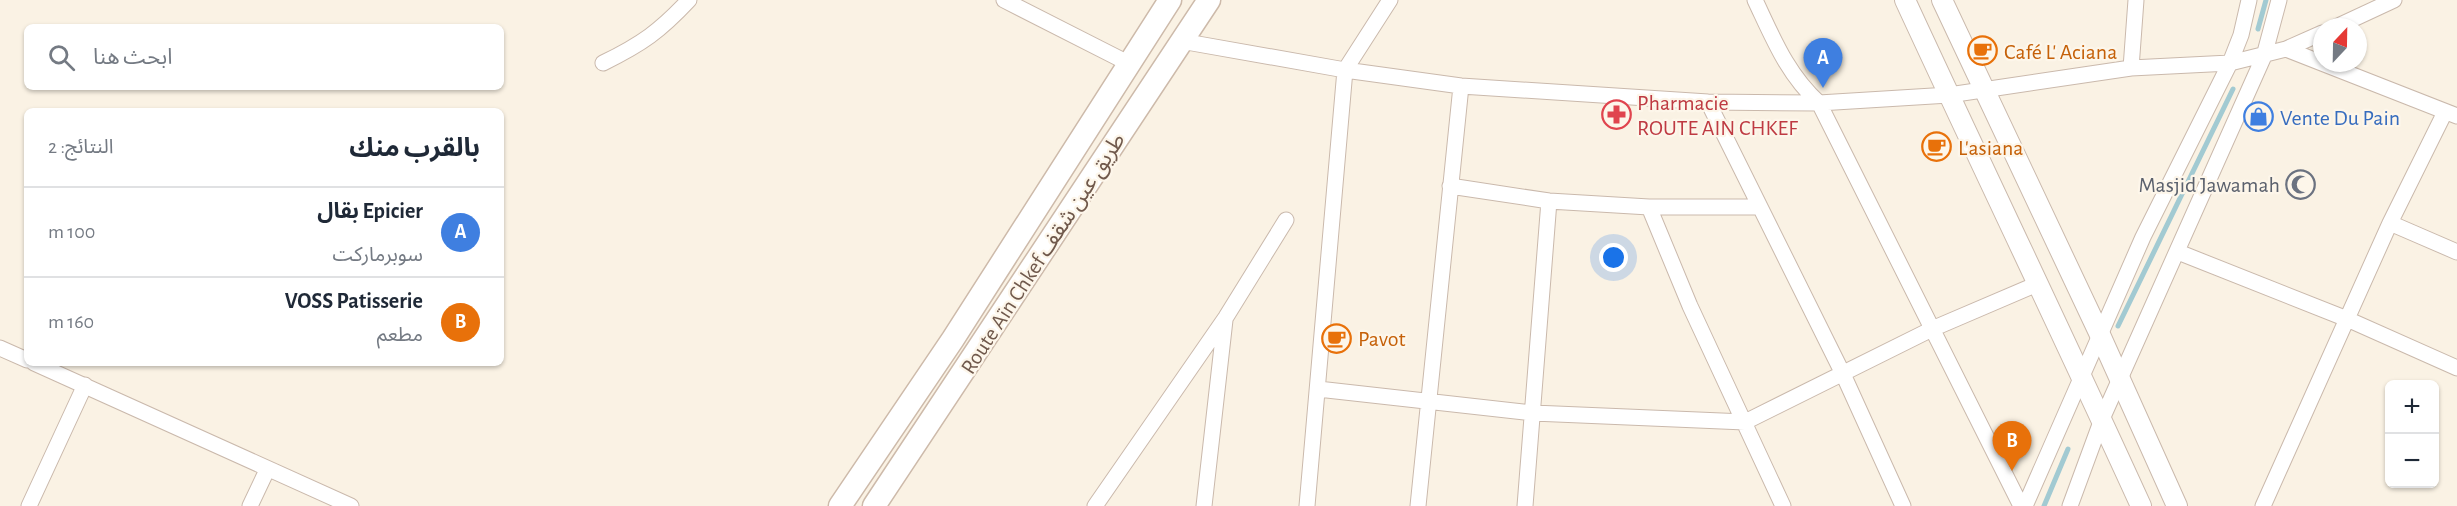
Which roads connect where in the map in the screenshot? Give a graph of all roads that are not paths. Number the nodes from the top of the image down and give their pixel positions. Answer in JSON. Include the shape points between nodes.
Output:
{"nodes":[{"id":1,"x":689,"y":0,"type":"edge"},
{"id":2,"x":1004,"y":0,"type":"edge"},
{"id":3,"x":1170,"y":0,"type":"edge"},
{"id":4,"x":1209,"y":0,"type":"edge"},
{"id":5,"x":1390,"y":0,"type":"edge"},
{"id":6,"x":1755,"y":0,"type":"edge"},
{"id":7,"x":1905,"y":0,"type":"edge"},
{"id":8,"x":1942,"y":0,"type":"edge"},
{"id":9,"x":2136,"y":0,"type":"edge"},
{"id":10,"x":2249,"y":0,"type":"edge"},
{"id":11,"x":2279,"y":0,"type":"edge"},
{"id":12,"x":2391,"y":1,"type":"edge"},
{"id":13,"x":2355,"y":18,"type":"edge"},
{"id":14,"x":2313,"y":37,"type":"edge"},
{"id":15,"x":1181,"y":41,"type":"junction"},
{"id":16,"x":2286,"y":50,"type":"junction"},
{"id":17,"x":2264,"y":56,"type":"junction"},
{"id":18,"x":603,"y":63,"type":"dead end"},
{"id":19,"x":1128,"y":63,"type":"junction"},
{"id":20,"x":2230,"y":63,"type":"junction"},
{"id":21,"x":2131,"y":68,"type":"junction"},
{"id":22,"x":1345,"y":70,"type":"junction"},
{"id":23,"x":1461,"y":86,"type":"junction"},
{"id":24,"x":1984,"y":90,"type":"junction"},
{"id":25,"x":1949,"y":95,"type":"junction"},
{"id":26,"x":1708,"y":102,"type":"junction"},
{"id":27,"x":1819,"y":103,"type":"junction"},
{"id":28,"x":2451,"y":114,"type":"edge"},
{"id":29,"x":1450,"y":186,"type":"junction"},
{"id":30,"x":1549,"y":201,"type":"junction"},
{"id":31,"x":1649,"y":207,"type":"junction"},
{"id":32,"x":1759,"y":207,"type":"junction"},
{"id":33,"x":1286,"y":220,"type":"dead end"},
{"id":34,"x":2390,"y":223,"type":"junction"},
{"id":35,"x":2178,"y":252,"type":"junction"},
{"id":36,"x":2457,"y":252,"type":"edge"},
{"id":37,"x":2037,"y":284,"type":"junction"},
{"id":38,"x":1226,"y":317,"type":"junction"},
{"id":39,"x":2347,"y":319,"type":"junction"},
{"id":40,"x":1932,"y":329,"type":"junction"},
{"id":41,"x":2101,"y":337,"type":"junction"},
{"id":42,"x":0,"y":348,"type":"edge"},
{"id":43,"x":24,"y":359,"type":"edge"},
{"id":44,"x":41,"y":366,"type":"edge"},
{"id":45,"x":2457,"y":368,"type":"edge"},
{"id":46,"x":1843,"y":374,"type":"junction"},
{"id":47,"x":2083,"y":376,"type":"junction"},
{"id":48,"x":2120,"y":379,"type":"junction"},
{"id":49,"x":85,"y":386,"type":"junction"},
{"id":50,"x":1318,"y":389,"type":"junction"},
{"id":51,"x":1428,"y":400,"type":"junction"},
{"id":52,"x":1533,"y":413,"type":"junction"},
{"id":53,"x":2102,"y":419,"type":"junction"},
{"id":54,"x":1744,"y":422,"type":"junction"},
{"id":55,"x":267,"y":470,"type":"junction"},
{"id":56,"x":29,"y":506,"type":"edge"},
{"id":57,"x":250,"y":506,"type":"edge"},
{"id":58,"x":351,"y":506,"type":"edge"},
{"id":59,"x":840,"y":506,"type":"edge"},
{"id":60,"x":874,"y":506,"type":"edge"},
{"id":61,"x":1095,"y":506,"type":"edge"},
{"id":62,"x":1204,"y":506,"type":"edge"},
{"id":63,"x":1307,"y":506,"type":"edge"},
{"id":64,"x":1418,"y":506,"type":"edge"},
{"id":65,"x":1525,"y":506,"type":"edge"},
{"id":66,"x":1783,"y":506,"type":"edge"},
{"id":67,"x":1903,"y":506,"type":"edge"},
{"id":68,"x":2023,"y":506,"type":"edge"},
{"id":69,"x":2070,"y":506,"type":"edge"},
{"id":70,"x":2141,"y":506,"type":"edge"},
{"id":71,"x":2176,"y":506,"type":"edge"},
{"id":72,"x":2263,"y":506,"type":"edge"}],
"edges":[{"from":1,"to":18,"type":"street","via":[[666,25],[639,45]]},
{"from":2,"to":19,"type":"street"},
{"from":3,"to":19,"type":"main road","name":"Route Aïn Chkef طريق عين شقف"},
{"from":4,"to":15,"type":"main road","name":"Route Aïn Chkef طريق عين شقف"},
{"from":5,"to":22,"type":"street"},
{"from":6,"to":27,"type":"street","via":[[1789,70]]},
{"from":7,"to":25,"type":"street"},
{"from":8,"to":24,"type":"street"},
{"from":9,"to":21,"type":"street"},
{"from":10,"to":20,"type":"street"},
{"from":11,"to":17,"type":"street"},
{"from":12,"to":13,"type":"street"},
{"from":14,"to":16,"type":"street"},
{"from":15,"to":22,"type":"street"},
{"from":15,"to":60,"type":"main road","name":"Route Aïn Chkef طريق عين شقف"},
{"from":16,"to":17,"type":"street"},
{"from":16,"to":28,"type":"street"},
{"from":17,"to":20,"type":"street"},
{"from":17,"to":35,"type":"street"},
{"from":19,"to":59,"type":"main road","name":"Route Aïn Chkef طريق عين شقف","via":[[953,339]]},
{"from":20,"to":21,"type":"street"},
{"from":20,"to":41,"type":"street","via":[[2143,237]]},
{"from":21,"to":24,"type":"street"},
{"from":22,"to":23,"type":"street"},
{"from":22,"to":50,"type":"street"},
{"from":23,"to":26,"type":"street"},
{"from":23,"to":29,"type":"street"},
{"from":24,"to":25,"type":"street"},
{"from":24,"to":41,"type":"street"},
{"from":25,"to":27,"type":"street"},
{"from":25,"to":37,"type":"street"},
{"from":26,"to":27,"type":"street"},
{"from":26,"to":32,"type":"street"},
{"from":27,"to":40,"type":"street"},
{"from":28,"to":34,"type":"street"},
{"from":29,"to":30,"type":"street"},
{"from":29,"to":51,"type":"street"},
{"from":30,"to":31,"type":"street"},
{"from":30,"to":52,"type":"street"},
{"from":31,"to":32,"type":"street"},
{"from":31,"to":54,"type":"street"},
{"from":32,"to":46,"type":"street"},
{"from":33,"to":38,"type":"street"},
{"from":34,"to":36,"type":"street"},
{"from":34,"to":39,"type":"street"},
{"from":35,"to":39,"type":"street"},
{"from":35,"to":48,"type":"street"},
{"from":37,"to":40,"type":"street"},
{"from":37,"to":47,"type":"street"},
{"from":38,"to":61,"type":"street"},
{"from":38,"to":62,"type":"street"},
{"from":39,"to":45,"type":"street"},
{"from":39,"to":72,"type":"street"},
{"from":40,"to":46,"type":"street"},
{"from":40,"to":68,"type":"street"},
{"from":41,"to":47,"type":"street"},
{"from":41,"to":48,"type":"street"},
{"from":42,"to":43,"type":"street"},
{"from":44,"to":49,"type":"street"},
{"from":46,"to":54,"type":"street"},
{"from":46,"to":67,"type":"street"},
{"from":47,"to":53,"type":"street"},
{"from":47,"to":68,"type":"street"},
{"from":48,"to":53,"type":"street"},
{"from":48,"to":71,"type":"street"},
{"from":49,"to":55,"type":"street"},
{"from":49,"to":56,"type":"street"},
{"from":50,"to":51,"type":"street"},
{"from":50,"to":63,"type":"street"},
{"from":51,"to":52,"type":"street"},
{"from":51,"to":64,"type":"street"},
{"from":52,"to":54,"type":"street"},
{"from":52,"to":65,"type":"street"},
{"from":53,"to":69,"type":"street"},
{"from":53,"to":70,"type":"street"},
{"from":54,"to":66,"type":"street"},
{"from":55,"to":57,"type":"street"},
{"from":55,"to":58,"type":"street"}]}
